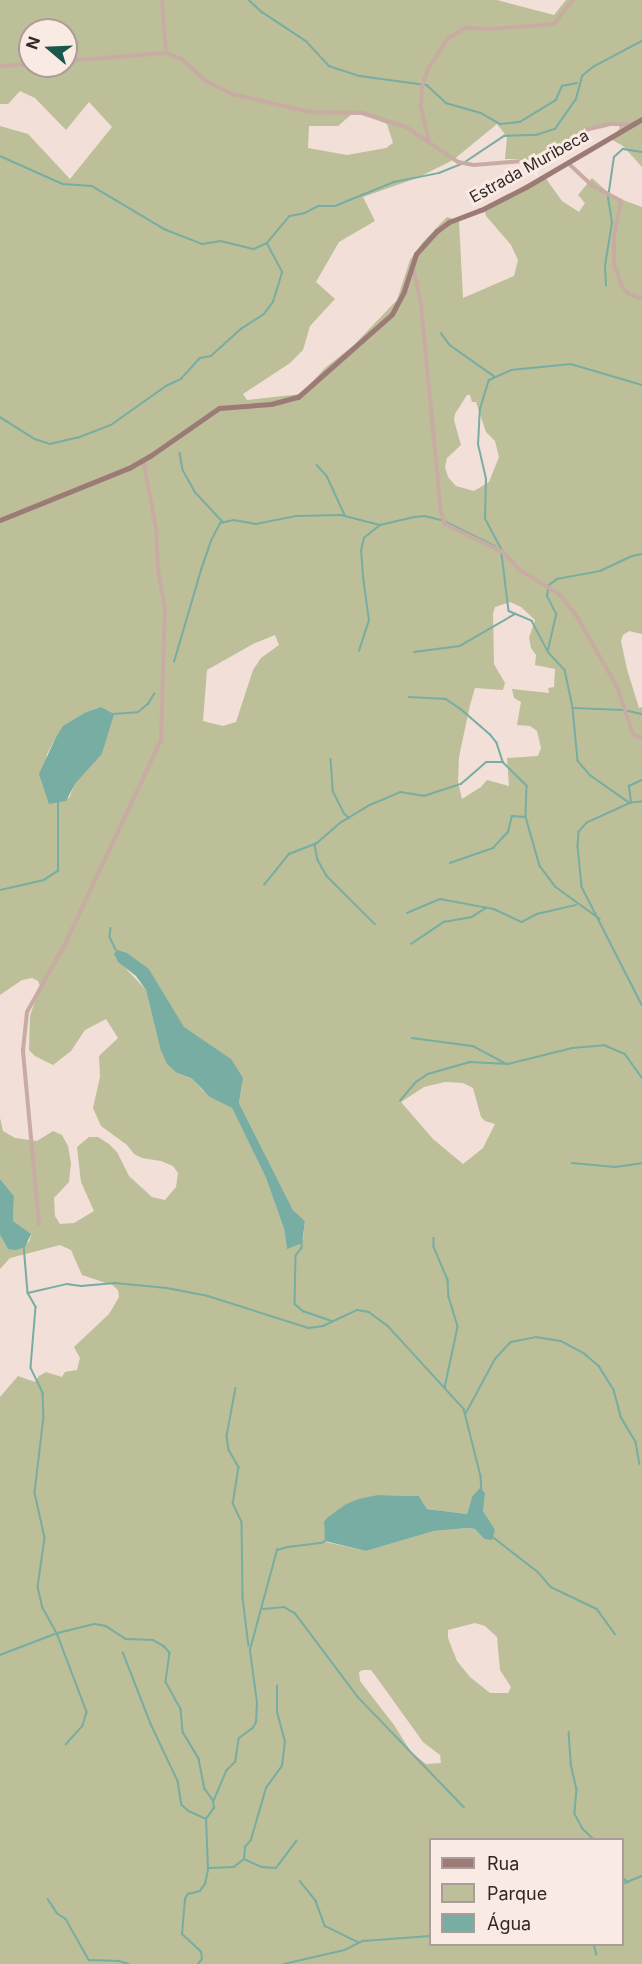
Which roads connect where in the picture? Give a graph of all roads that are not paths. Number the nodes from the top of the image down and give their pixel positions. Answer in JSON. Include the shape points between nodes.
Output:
{"nodes":[{"id":1,"x":162,"y":0,"type":"edge"},
{"id":2,"x":573,"y":0,"type":"edge"},
{"id":3,"x":166,"y":53,"type":"junction"},
{"id":4,"x":78,"y":60,"type":"edge"},
{"id":5,"x":18,"y":65,"type":"edge"},
{"id":6,"x":0,"y":66,"type":"edge"},
{"id":7,"x":642,"y":119,"type":"edge"},
{"id":8,"x":632,"y":124,"type":"junction"},
{"id":9,"x":429,"y":142,"type":"junction"},
{"id":10,"x":566,"y":161,"type":"junction"},
{"id":11,"x":412,"y":263,"type":"junction"},
{"id":12,"x":642,"y":299,"type":"edge"},
{"id":13,"x":143,"y":460,"type":"junction"},
{"id":14,"x":0,"y":520,"type":"edge"},
{"id":15,"x":642,"y":739,"type":"edge"},
{"id":16,"x":39,"y":1224,"type":"dead end"}],
"edges":[{"from":1,"to":3,"type":"street"},
{"from":2,"to":9,"type":"street","via":[[554,24],[466,28],[448,38],[428,69],[422,87],[421,106]]},
{"from":3,"to":4,"type":"street"},
{"from":3,"to":9,"type":"street","via":[[183,59],[206,81],[232,94],[310,112],[362,113],[406,127]]},
{"from":5,"to":6,"type":"street"},
{"from":7,"to":8,"type":"street","name":"Estrada Muribeca"},
{"from":8,"to":9,"type":"street","via":[[589,129],[528,161],[465,164]]},
{"from":8,"to":10,"type":"street","name":"Estrada Muribeca"},
{"from":10,"to":11,"type":"street","name":"Estrada Muribeca","via":[[499,202],[449,222],[426,240]]},
{"from":10,"to":12,"type":"street","via":[[593,186],[621,201],[614,264],[622,287]]},
{"from":11,"to":13,"type":"street","name":"Estrada Muribeca","via":[[392,314],[305,392],[282,402],[219,408]]},
{"from":11,"to":15,"type":"street","via":[[421,305],[445,524],[503,552],[520,570],[559,594],[576,615],[617,687],[633,734]]},
{"from":13,"to":14,"type":"street","name":"Estrada Muribeca"},
{"from":13,"to":16,"type":"street","via":[[165,609],[161,740],[65,944],[27,1012],[23,1050]]}]}
